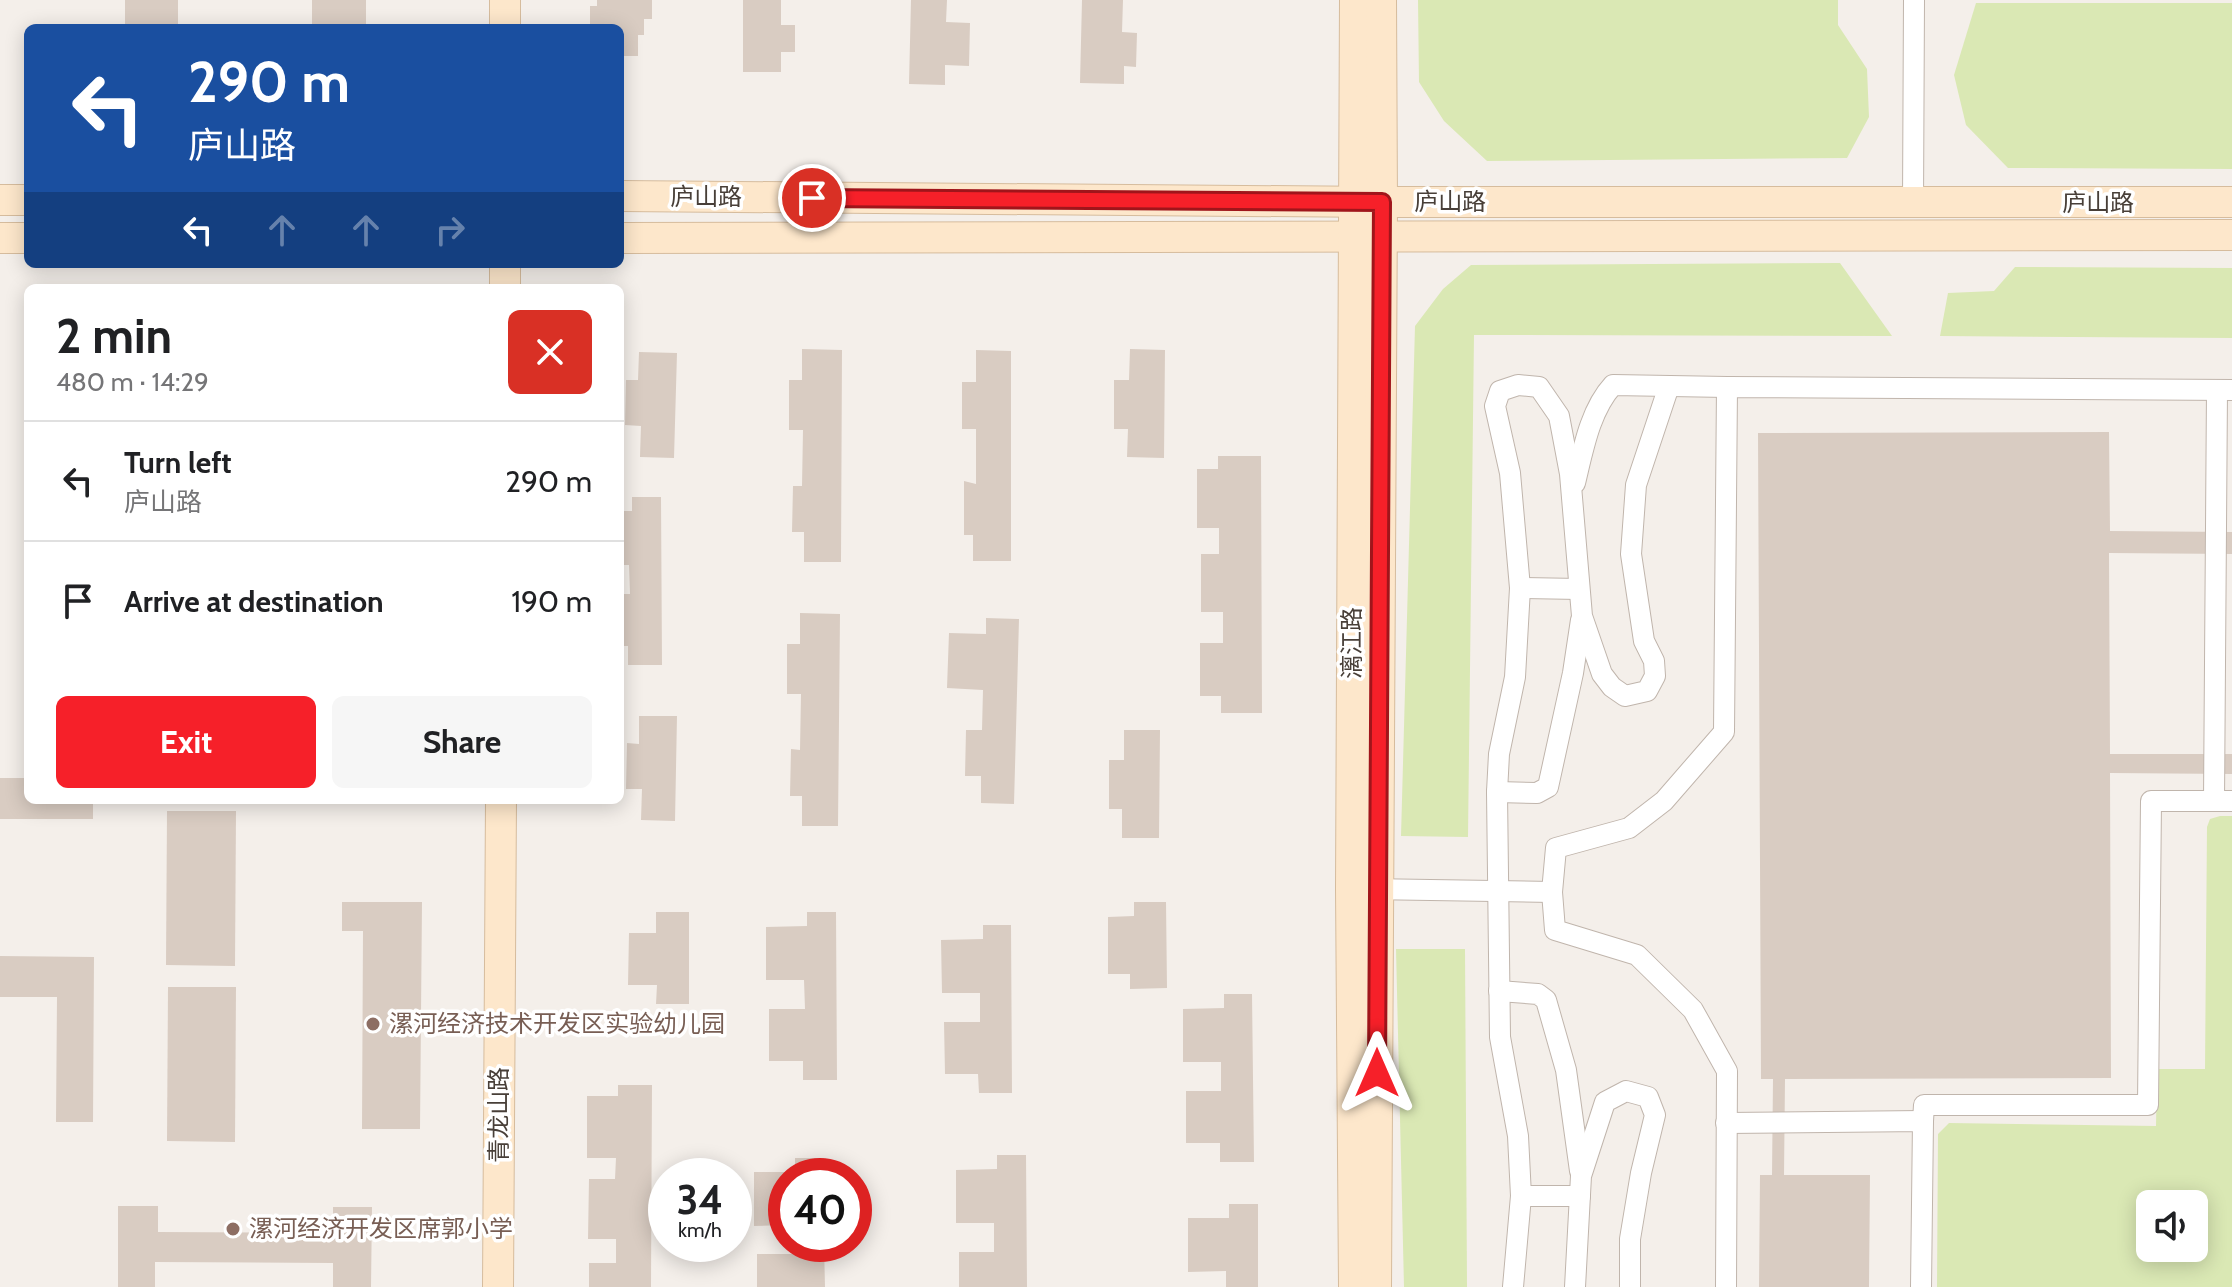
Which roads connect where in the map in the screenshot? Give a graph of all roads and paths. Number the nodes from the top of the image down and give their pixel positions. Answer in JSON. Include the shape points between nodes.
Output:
{"nodes":[{"id":1,"x":505,"y":0,"type":"edge"},
{"id":2,"x":1355,"y":0,"type":"edge"},
{"id":3,"x":1381,"y":0,"type":"edge"},
{"id":4,"x":1914,"y":0,"type":"edge"},
{"id":5,"x":505,"y":24,"type":"edge"},
{"id":6,"x":624,"y":196,"type":"edge"},
{"id":7,"x":0,"y":200,"type":"edge"},
{"id":8,"x":24,"y":200,"type":"edge"},
{"id":9,"x":1368,"y":201,"type":"junction"},
{"id":10,"x":2232,"y":202,"type":"edge"},
{"id":11,"x":1913,"y":203,"type":"junction"},
{"id":12,"x":2232,"y":235,"type":"edge"},
{"id":13,"x":1368,"y":236,"type":"junction"},
{"id":14,"x":1913,"y":236,"type":"junction"},
{"id":15,"x":0,"y":238,"type":"edge"},
{"id":16,"x":24,"y":238,"type":"edge"},
{"id":17,"x":624,"y":238,"type":"edge"},
{"id":18,"x":1669,"y":386,"type":"junction"},
{"id":19,"x":1727,"y":387,"type":"junction"},
{"id":20,"x":2225,"y":390,"type":"edge"},
{"id":21,"x":1563,"y":437,"type":"junction"},
{"id":22,"x":1588,"y":437,"type":"junction"},
{"id":23,"x":1572,"y":494,"type":"junction"},
{"id":24,"x":1520,"y":588,"type":"junction"},
{"id":25,"x":1579,"y":589,"type":"junction"},
{"id":26,"x":1582,"y":616,"type":"junction"},
{"id":27,"x":1573,"y":673,"type":"junction"},
{"id":28,"x":1602,"y":674,"type":"junction"},
{"id":29,"x":1497,"y":792,"type":"junction"},
{"id":30,"x":2223,"y":801,"type":"edge"},
{"id":31,"x":501,"y":804,"type":"edge"},
{"id":32,"x":1365,"y":889,"type":"junction"},
{"id":33,"x":1498,"y":891,"type":"junction"},
{"id":34,"x":1552,"y":892,"type":"junction"},
{"id":35,"x":1499,"y":991,"type":"junction"},
{"id":36,"x":1572,"y":1109,"type":"junction"},
{"id":37,"x":1603,"y":1109,"type":"junction"},
{"id":38,"x":1923,"y":1121,"type":"junction"},
{"id":39,"x":1726,"y":1123,"type":"junction"},
{"id":40,"x":1580,"y":1186,"type":"junction"},
{"id":41,"x":1521,"y":1196,"type":"junction"},
{"id":42,"x":498,"y":1287,"type":"edge"},
{"id":43,"x":1354,"y":1287,"type":"edge"},
{"id":44,"x":1376,"y":1287,"type":"edge"},
{"id":45,"x":1513,"y":1287,"type":"edge"},
{"id":46,"x":1575,"y":1287,"type":"edge"},
{"id":47,"x":1630,"y":1287,"type":"edge"},
{"id":48,"x":1726,"y":1287,"type":"edge"},
{"id":49,"x":1921,"y":1287,"type":"edge"}],
"edges":[{"from":1,"to":5,"type":"main road"},
{"from":2,"to":9,"type":"main road","name":"漓江路"},
{"from":3,"to":9,"type":"main road","name":"漓江路"},
{"from":4,"to":11,"type":"street"},
{"from":6,"to":9,"type":"main road","name":"庐山路"},
{"from":7,"to":8,"type":"main road"},
{"from":9,"to":11,"type":"main road","name":"庐山路"},
{"from":9,"to":13,"type":"main road","name":"漓江路"},
{"from":10,"to":11,"type":"main road","name":"庐山路"},
{"from":11,"to":14,"type":"main road"},
{"from":12,"to":14,"type":"main road","name":"庐山路"},
{"from":13,"to":14,"type":"main road","name":"庐山路"},
{"from":13,"to":17,"type":"main road","name":"庐山路"},
{"from":13,"to":32,"type":"main road","name":"漓江路"},
{"from":15,"to":16,"type":"main road"},
{"from":18,"to":19,"type":"street"},
{"from":18,"to":22,"type":"street","via":[[1613,385],[1602,397]]},
{"from":18,"to":28,"type":"street","via":[[1636,485],[1631,554],[1644,641],[1655,676],[1647,691],[1625,696]]},
{"from":19,"to":20,"type":"street"},
{"from":19,"to":34,"type":"street","via":[[1724,732],[1664,801],[1629,828],[1556,848]]},
{"from":20,"to":30,"type":"street"},
{"from":21,"to":22,"type":"street"},
{"from":21,"to":23,"type":"street"},
{"from":21,"to":24,"type":"street","via":[[1559,416],[1539,387],[1518,385],[1500,391],[1495,406],[1510,473]]},
{"from":22,"to":23,"type":"street"},
{"from":23,"to":25,"type":"street"},
{"from":24,"to":25,"type":"street"},
{"from":24,"to":29,"type":"street","via":[[1515,677]]},
{"from":25,"to":26,"type":"street"},
{"from":26,"to":27,"type":"street"},
{"from":26,"to":28,"type":"street"},
{"from":27,"to":28,"type":"street"},
{"from":27,"to":29,"type":"street","via":[[1548,787],[1537,793]]},
{"from":29,"to":33,"type":"street"},
{"from":30,"to":38,"type":"street","via":[[2151,801],[2148,1105],[1924,1105]]},
{"from":31,"to":42,"type":"main road","name":"青龙山路"},
{"from":32,"to":33,"type":"street"},
{"from":32,"to":43,"type":"main road","name":"漓江路"},
{"from":32,"to":44,"type":"main road","name":"漓江路"},
{"from":33,"to":34,"type":"street"},
{"from":33,"to":35,"type":"street"},
{"from":34,"to":39,"type":"street","via":[[1555,930],[1637,955],[1693,1010],[1727,1071]]},
{"from":35,"to":36,"type":"street","via":[[1538,994],[1546,1000]]},
{"from":35,"to":41,"type":"street"},
{"from":36,"to":37,"type":"street"},
{"from":36,"to":40,"type":"street"},
{"from":37,"to":40,"type":"street"},
{"from":37,"to":47,"type":"street","via":[[1605,1102],[1626,1091],[1648,1097],[1655,1115],[1630,1239]]},
{"from":38,"to":39,"type":"street"},
{"from":38,"to":49,"type":"street"},
{"from":39,"to":48,"type":"street"},
{"from":40,"to":41,"type":"street"},
{"from":40,"to":46,"type":"street"},
{"from":41,"to":45,"type":"street"}]}
